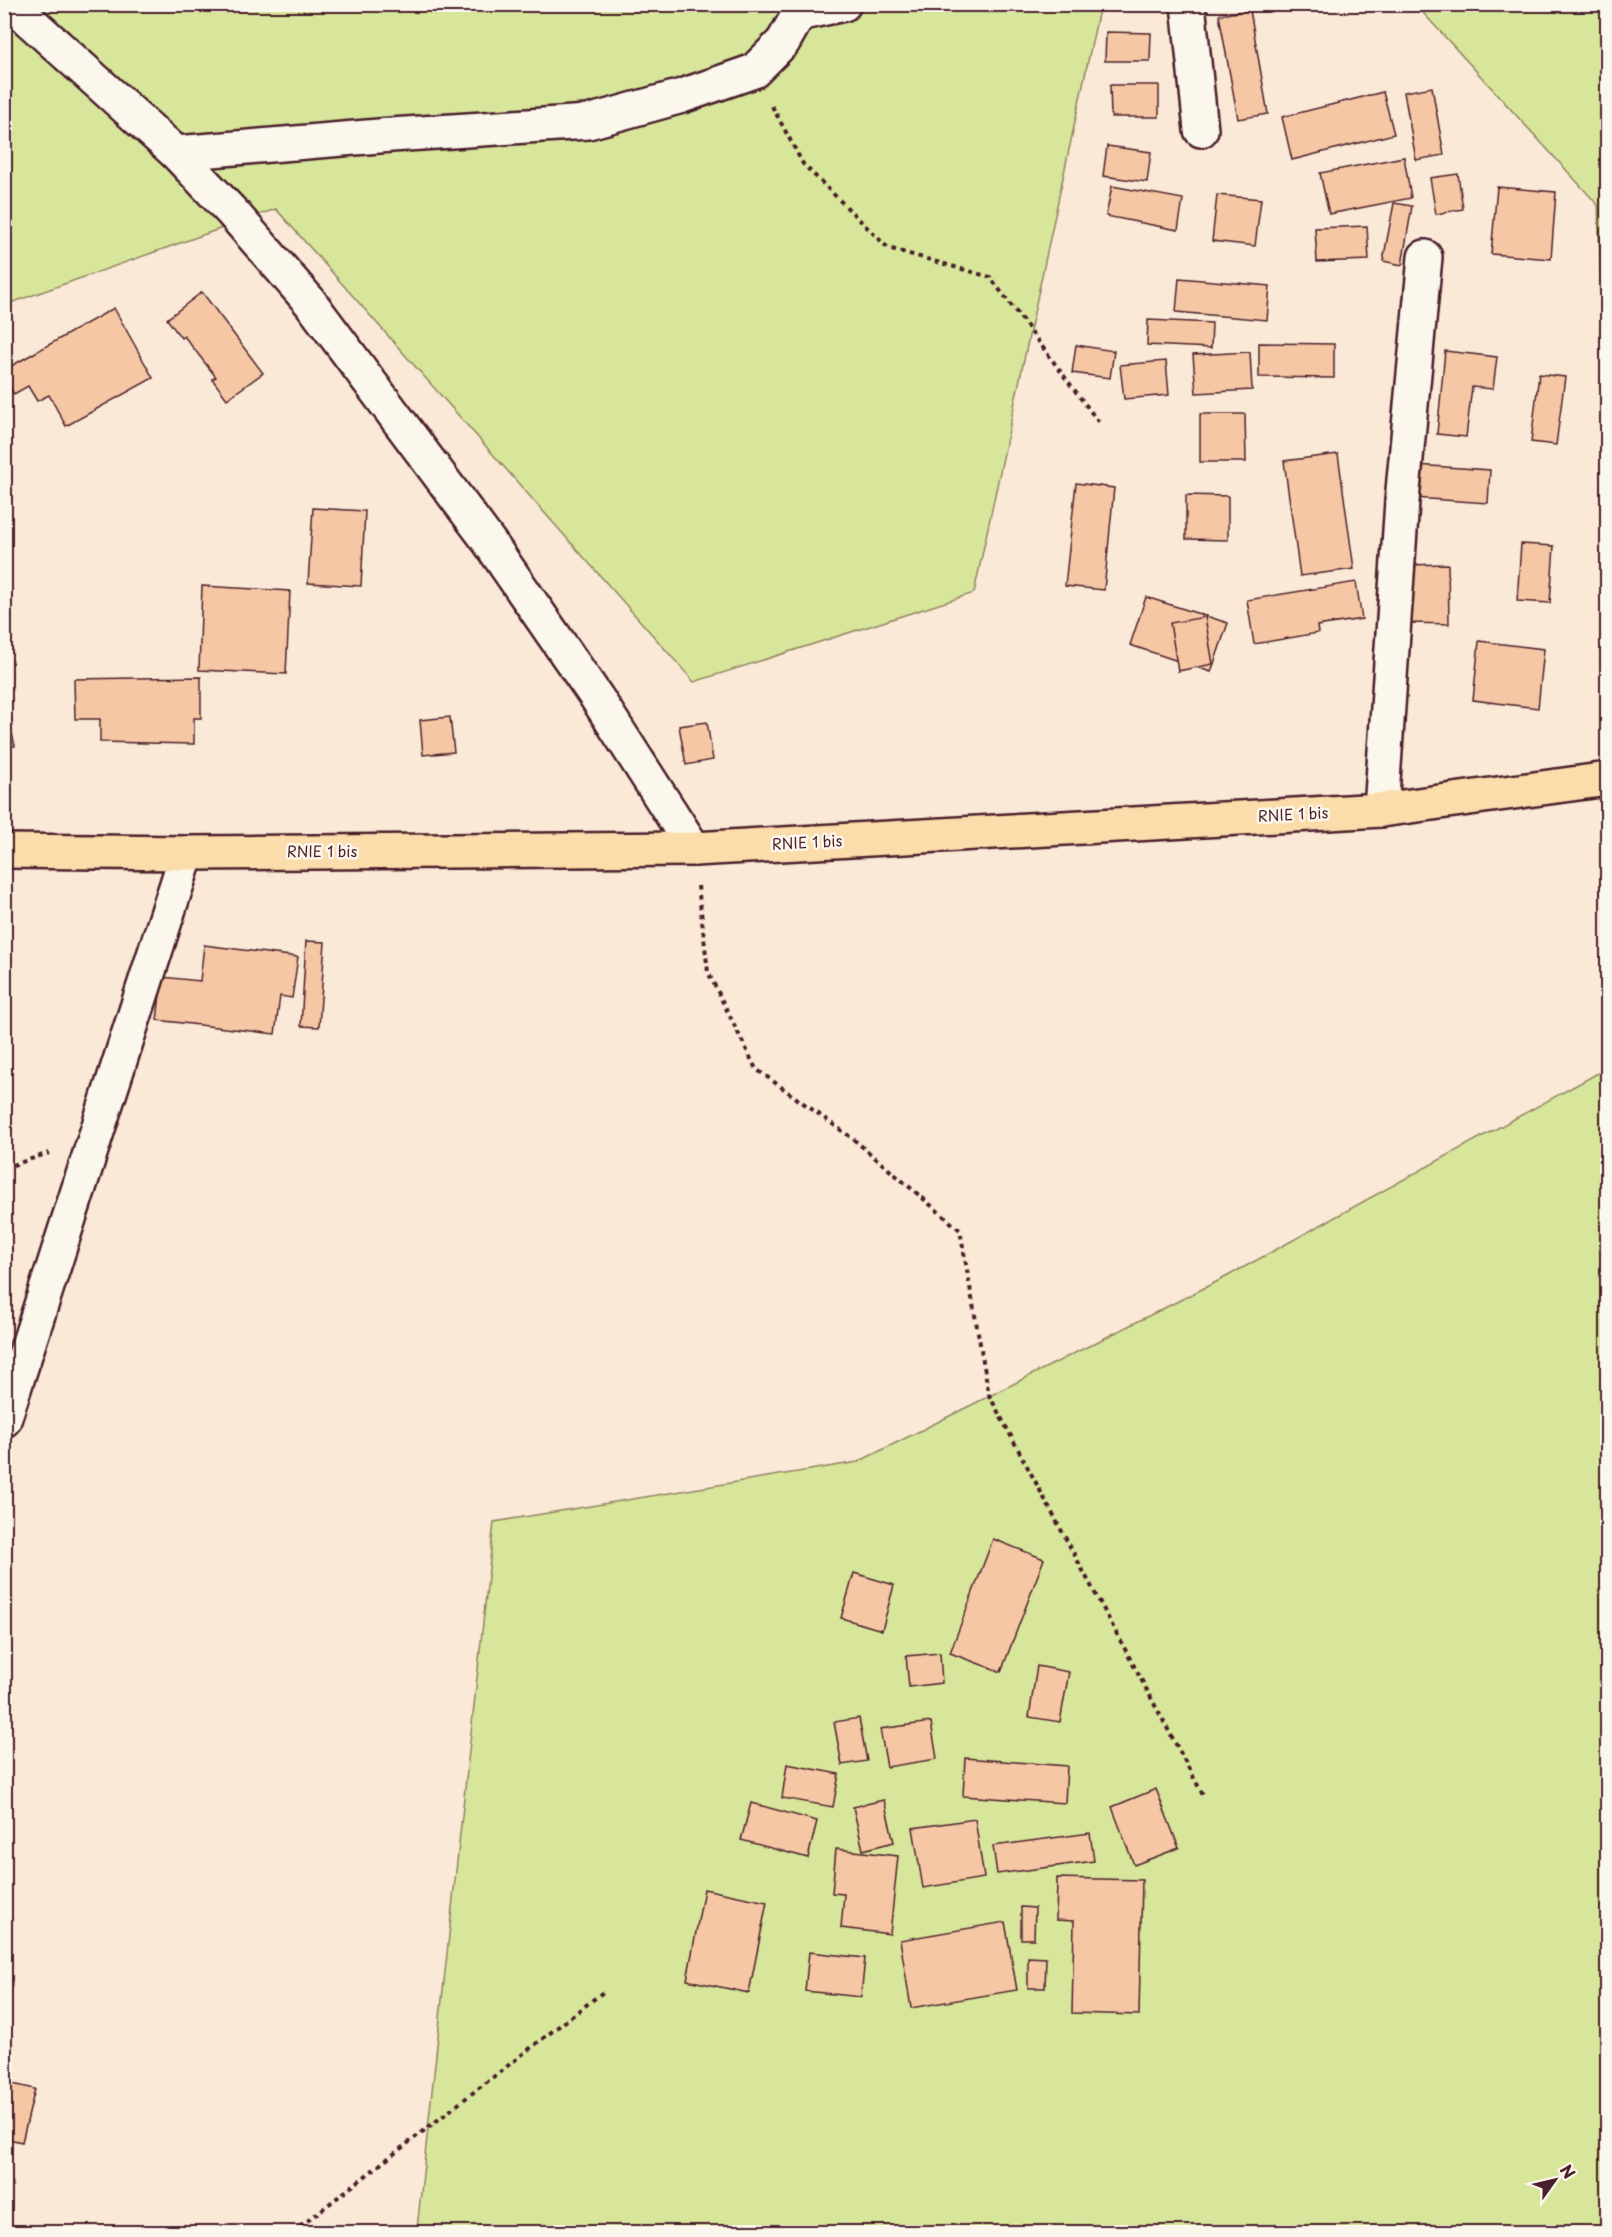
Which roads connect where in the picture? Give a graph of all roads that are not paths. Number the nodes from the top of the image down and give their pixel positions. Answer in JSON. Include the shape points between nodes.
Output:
{"nodes":[{"id":1,"x":10,"y":4,"type":"edge"},
{"id":2,"x":844,"y":4,"type":"edge"},
{"id":3,"x":1188,"y":4,"type":"edge"},
{"id":4,"x":800,"y":9,"type":"edge"},
{"id":5,"x":1201,"y":130,"type":"dead end"},
{"id":6,"x":176,"y":153,"type":"junction"},
{"id":7,"x":1425,"y":257,"type":"dead end"},
{"id":8,"x":1608,"y":779,"type":"edge"},
{"id":9,"x":1381,"y":810,"type":"junction"},
{"id":10,"x":694,"y":849,"type":"junction"},
{"id":11,"x":4,"y":851,"type":"edge"},
{"id":12,"x":186,"y":853,"type":"junction"},
{"id":13,"x":4,"y":1420,"type":"edge"}],
"edges":[{"from":1,"to":6,"type":"street"},
{"from":2,"to":4,"type":"street"},
{"from":3,"to":5,"type":"street"},
{"from":4,"to":6,"type":"street","via":[[783,42],[753,71],[588,122]]},
{"from":6,"to":10,"type":"street","via":[[310,302],[401,422],[577,669]]},
{"from":7,"to":9,"type":"street","via":[[1402,501]]},
{"from":8,"to":9,"type":"main road","name":"RNIE 1 bis"},
{"from":9,"to":10,"type":"main road","name":"RNIE 1 bis"},
{"from":10,"to":12,"type":"main road","name":"RNIE 1 bis"},
{"from":11,"to":12,"type":"main road","name":"RNIE 1 bis"},
{"from":12,"to":13,"type":"street"}]}
